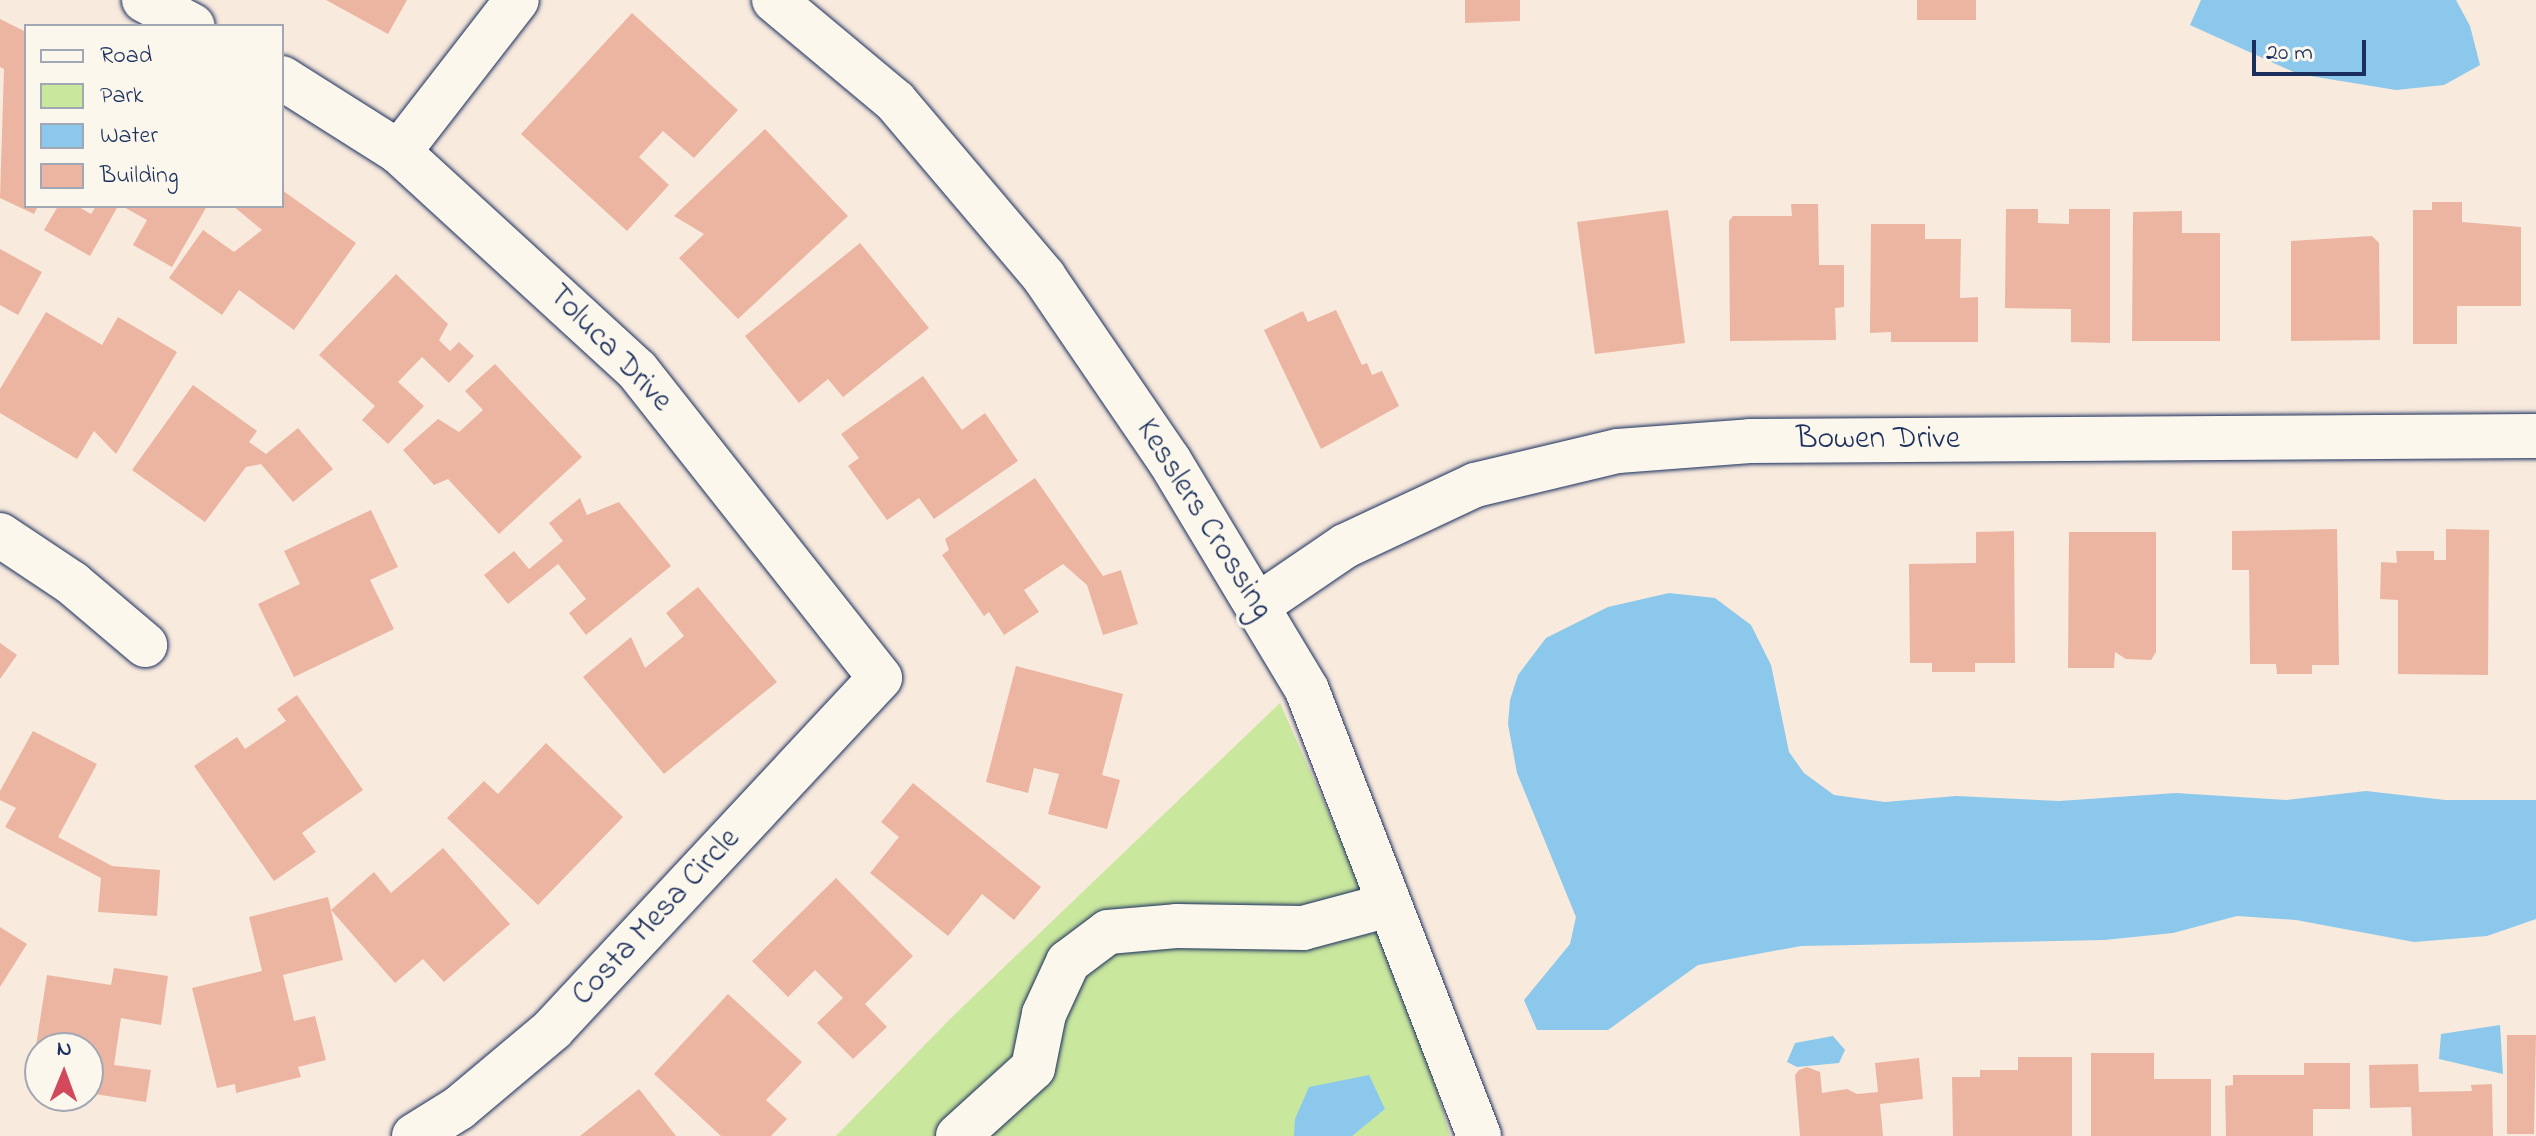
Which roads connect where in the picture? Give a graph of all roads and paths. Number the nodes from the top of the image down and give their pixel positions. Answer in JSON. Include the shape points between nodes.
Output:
{"nodes":[{"id":1,"x":144,"y":0,"type":"edge"},
{"id":2,"x":517,"y":0,"type":"edge"},
{"id":3,"x":774,"y":0,"type":"edge"},
{"id":4,"x":189,"y":24,"type":"edge"},
{"id":5,"x":284,"y":79,"type":"edge"},
{"id":6,"x":399,"y":152,"type":"junction"},
{"id":7,"x":2536,"y":436,"type":"edge"},
{"id":8,"x":0,"y":535,"type":"edge"},
{"id":9,"x":1257,"y":606,"type":"junction"},
{"id":10,"x":145,"y":645,"type":"dead end"},
{"id":11,"x":880,"y":678,"type":"joint"},
{"id":12,"x":1389,"y":905,"type":"junction"},
{"id":13,"x":414,"y":1136,"type":"edge"},
{"id":14,"x":958,"y":1136,"type":"edge"},
{"id":15,"x":1479,"y":1136,"type":"edge"}],
"edges":[{"from":1,"to":4,"type":"street"},
{"from":2,"to":6,"type":"street"},
{"from":3,"to":9,"type":"street","name":"Kesslers Crossing","via":[[895,101],[1044,277],[1169,460]]},
{"from":5,"to":6,"type":"street","name":"Toluca Drive"},
{"from":6,"to":11,"type":"street","name":"Toluca Drive","via":[[637,370]]},
{"from":7,"to":9,"type":"street","name":"Bowen Drive","via":[[1750,441],[1618,451],[1475,485],[1345,546]]},
{"from":8,"to":10,"type":"street","via":[[72,583]]},
{"from":9,"to":12,"type":"street","name":"Kesslers Crossing","via":[[1307,690]]},
{"from":11,"to":13,"type":"street","name":"Costa Mesa Circle","via":[[553,1029],[459,1108]]},
{"from":12,"to":14,"type":"street","via":[[1303,928],[1176,926],[1108,932],[1068,962],[1044,1014],[1033,1068]]},
{"from":12,"to":15,"type":"street","name":"Kesslers Crossing"}]}
